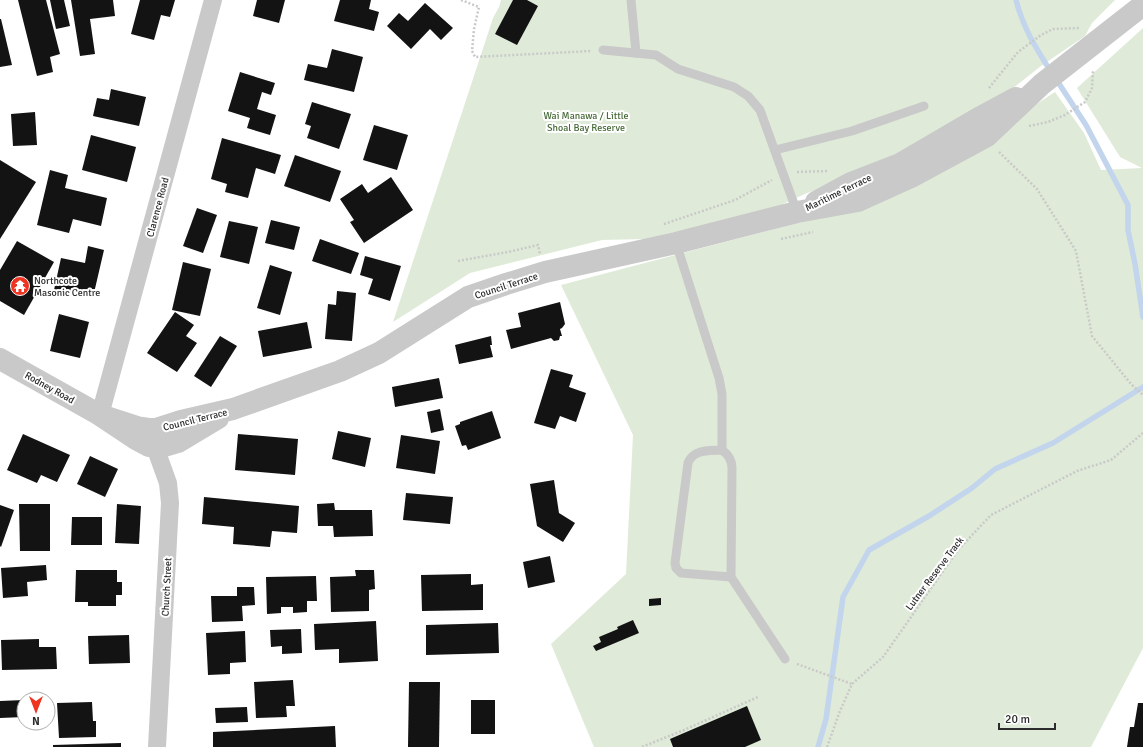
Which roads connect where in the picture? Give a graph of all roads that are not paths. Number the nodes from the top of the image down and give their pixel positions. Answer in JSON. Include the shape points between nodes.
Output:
{"nodes":[{"id":1,"x":213,"y":0,"type":"edge"},
{"id":2,"x":630,"y":0,"type":"edge"},
{"id":3,"x":1143,"y":5,"type":"edge"},
{"id":4,"x":603,"y":50,"type":"road end"},
{"id":5,"x":636,"y":53,"type":"junction"},
{"id":6,"x":924,"y":106,"type":"dead end"},
{"id":7,"x":775,"y":150,"type":"junction"},
{"id":8,"x":797,"y":212,"type":"junction"},
{"id":9,"x":676,"y":243,"type":"junction"},
{"id":10,"x":0,"y":359,"type":"edge"},
{"id":11,"x":100,"y":415,"type":"junction"},
{"id":12,"x":156,"y":438,"type":"junction"},
{"id":13,"x":722,"y":450,"type":"junction"},
{"id":14,"x":731,"y":577,"type":"junction"},
{"id":15,"x":785,"y":660,"type":"road end"},
{"id":16,"x":157,"y":747,"type":"edge"}],
"edges":[{"from":1,"to":11,"type":"street","name":"Clarence Road"},
{"from":2,"to":5,"type":"lane"},
{"from":3,"to":8,"type":"street","name":"Maritime Terrace","via":[[1042,84],[900,164],[851,183]]},
{"from":4,"to":5,"type":"lane"},
{"from":5,"to":7,"type":"lane","via":[[656,55],[678,69],[734,87],[748,96],[760,110]]},
{"from":6,"to":7,"type":"lane","via":[[852,131]]},
{"from":7,"to":8,"type":"lane"},
{"from":8,"to":9,"type":"street","name":"Council Terrace"},
{"from":9,"to":12,"type":"street","name":"Council Terrace","via":[[544,272],[468,297],[379,353],[340,371],[233,409],[181,421]]},
{"from":9,"to":13,"type":"lane","via":[[719,378],[722,394]]},
{"from":10,"to":11,"type":"street","name":"Rodney Road"},
{"from":11,"to":12,"type":"street","name":"Rodney Road","via":[[137,427]]},
{"from":12,"to":16,"type":"street","name":"Church Street","via":[[170,491]]},
{"from":13,"to":14,"type":"lane","via":[[730,459],[732,468]]},
{"from":13,"to":14,"type":"lane","via":[[701,452],[690,458],[675,563],[681,573]]},
{"from":14,"to":15,"type":"lane"}]}
